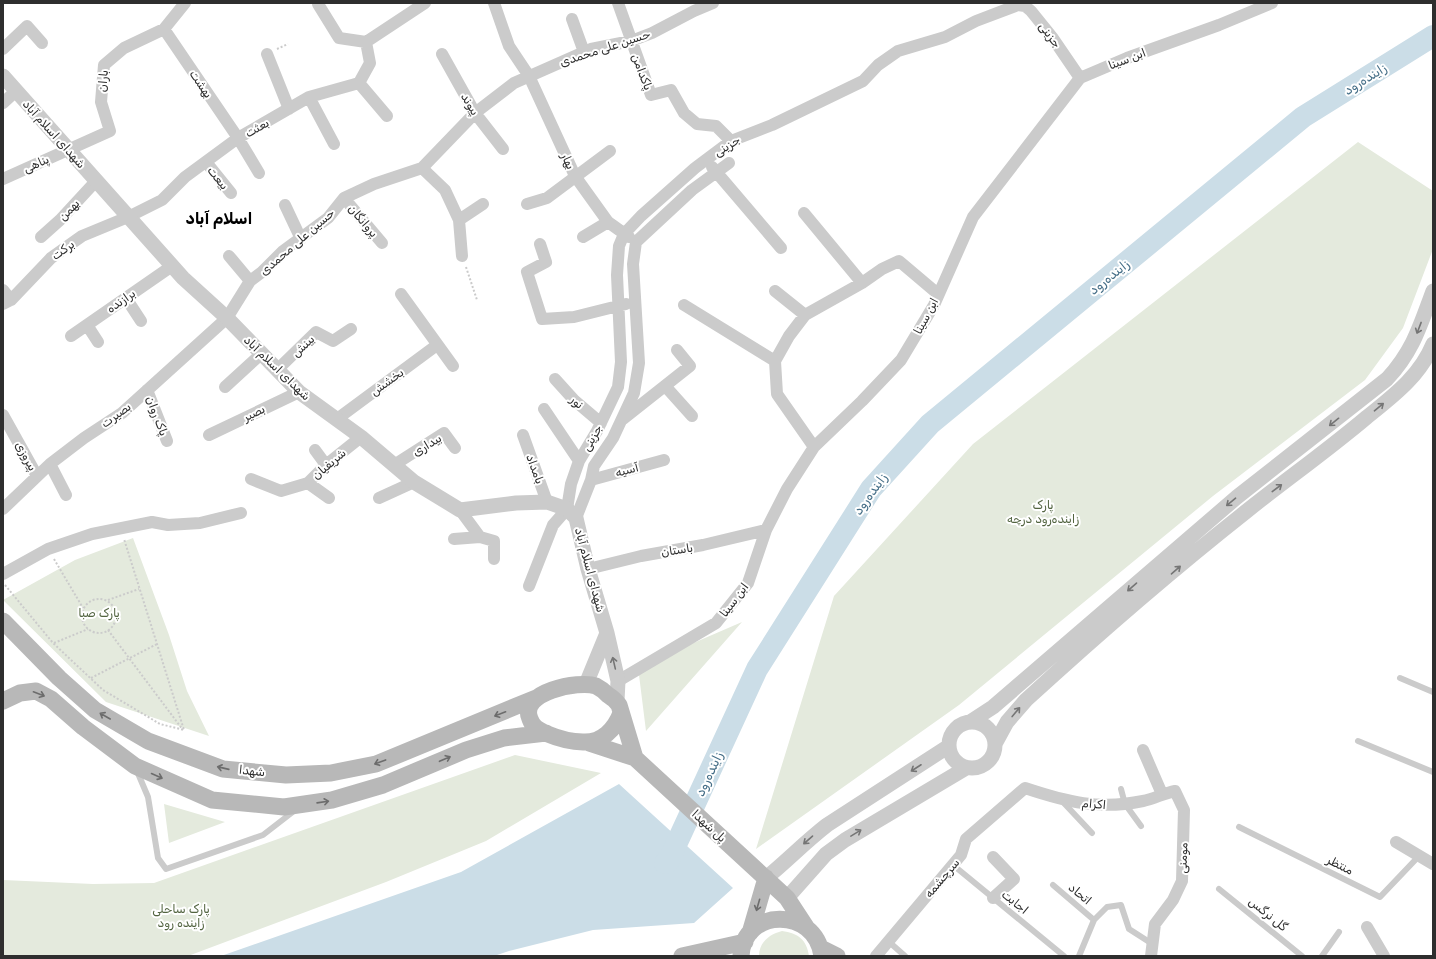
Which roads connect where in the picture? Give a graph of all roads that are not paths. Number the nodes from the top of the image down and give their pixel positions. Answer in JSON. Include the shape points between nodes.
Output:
{"nodes":[{"id":1,"x":185,"y":3,"type":"edge"},
{"id":2,"x":494,"y":3,"type":"edge"},
{"id":3,"x":618,"y":3,"type":"edge"},
{"id":4,"x":713,"y":3,"type":"edge"},
{"id":5,"x":1272,"y":3,"type":"edge"},
{"id":6,"x":318,"y":4,"type":"edge"},
{"id":7,"x":422,"y":4,"type":"edge"},
{"id":8,"x":572,"y":19,"type":"dead end"},
{"id":9,"x":164,"y":29,"type":"junction"},
{"id":10,"x":631,"y":41,"type":"junction"},
{"id":11,"x":366,"y":42,"type":"junction"},
{"id":12,"x":42,"y":43,"type":"dead end"},
{"id":13,"x":3,"y":49,"type":"edge"},
{"id":14,"x":584,"y":52,"type":"junction"},
{"id":15,"x":267,"y":54,"type":"dead end"},
{"id":16,"x":442,"y":54,"type":"dead end"},
{"id":17,"x":3,"y":76,"type":"edge"},
{"id":18,"x":529,"y":76,"type":"junction"},
{"id":19,"x":1080,"y":78,"type":"junction"},
{"id":20,"x":359,"y":83,"type":"junction"},
{"id":21,"x":16,"y":91,"type":"junction"},
{"id":22,"x":309,"y":97,"type":"junction"},
{"id":23,"x":3,"y":102,"type":"edge"},
{"id":24,"x":289,"y":109,"type":"junction"},
{"id":25,"x":475,"y":113,"type":"junction"},
{"id":26,"x":387,"y":116,"type":"dead end"},
{"id":27,"x":238,"y":138,"type":"junction"},
{"id":28,"x":731,"y":141,"type":"junction"},
{"id":29,"x":334,"y":144,"type":"dead end"},
{"id":30,"x":504,"y":149,"type":"dead end"},
{"id":31,"x":68,"y":150,"type":"junction"},
{"id":32,"x":610,"y":151,"type":"dead end"},
{"id":33,"x":706,"y":160,"type":"junction"},
{"id":34,"x":206,"y":162,"type":"junction"},
{"id":35,"x":729,"y":163,"type":"dead end"},
{"id":36,"x":422,"y":168,"type":"junction"},
{"id":37,"x":259,"y":173,"type":"dead end"},
{"id":38,"x":716,"y":173,"type":"junction"},
{"id":39,"x":575,"y":176,"type":"junction"},
{"id":40,"x":3,"y":179,"type":"edge"},
{"id":41,"x":96,"y":181,"type":"junction"},
{"id":42,"x":230,"y":193,"type":"dead end"},
{"id":43,"x":344,"y":198,"type":"junction"},
{"id":44,"x":483,"y":204,"type":"dead end"},
{"id":45,"x":527,"y":204,"type":"dead end"},
{"id":46,"x":285,"y":205,"type":"dead end"},
{"id":47,"x":804,"y":212,"type":"dead end"},
{"id":48,"x":128,"y":217,"type":"junction"},
{"id":49,"x":459,"y":220,"type":"junction"},
{"id":50,"x":608,"y":222,"type":"junction"},
{"id":51,"x":624,"y":234,"type":"junction"},
{"id":52,"x":41,"y":237,"type":"dead end"},
{"id":53,"x":583,"y":237,"type":"dead end"},
{"id":54,"x":301,"y":238,"type":"junction"},
{"id":55,"x":636,"y":242,"type":"junction"},
{"id":56,"x":382,"y":243,"type":"dead end"},
{"id":57,"x":540,"y":244,"type":"dead end"},
{"id":58,"x":781,"y":248,"type":"dead end"},
{"id":59,"x":229,"y":256,"type":"dead end"},
{"id":60,"x":462,"y":256,"type":"road end"},
{"id":61,"x":172,"y":266,"type":"junction"},
{"id":62,"x":250,"y":281,"type":"junction"},
{"id":63,"x":862,"y":283,"type":"junction"},
{"id":64,"x":3,"y":290,"type":"edge"},
{"id":65,"x":775,"y":291,"type":"dead end"},
{"id":66,"x":1433,"y":291,"type":"edge"},
{"id":67,"x":401,"y":294,"type":"dead end"},
{"id":68,"x":938,"y":294,"type":"junction"},
{"id":69,"x":126,"y":298,"type":"junction"},
{"id":70,"x":7,"y":302,"type":"edge"},
{"id":71,"x":634,"y":303,"type":"junction"},
{"id":72,"x":684,"y":305,"type":"dead end"},
{"id":73,"x":617,"y":306,"type":"junction"},
{"id":74,"x":805,"y":316,"type":"junction"},
{"id":75,"x":227,"y":318,"type":"junction"},
{"id":76,"x":141,"y":321,"type":"dead end"},
{"id":77,"x":87,"y":325,"type":"junction"},
{"id":78,"x":351,"y":329,"type":"dead end"},
{"id":79,"x":71,"y":336,"type":"dead end"},
{"id":80,"x":98,"y":342,"type":"dead end"},
{"id":81,"x":1433,"y":344,"type":"edge"},
{"id":82,"x":438,"y":345,"type":"junction"},
{"id":83,"x":677,"y":350,"type":"dead end"},
{"id":84,"x":262,"y":354,"type":"junction"},
{"id":85,"x":775,"y":361,"type":"junction"},
{"id":86,"x":621,"y":362,"type":"junction"},
{"id":87,"x":639,"y":363,"type":"junction"},
{"id":88,"x":453,"y":366,"type":"dead end"},
{"id":89,"x":278,"y":370,"type":"junction"},
{"id":90,"x":555,"y":379,"type":"dead end"},
{"id":91,"x":225,"y":387,"type":"dead end"},
{"id":92,"x":666,"y":387,"type":"junction"},
{"id":93,"x":147,"y":390,"type":"junction"},
{"id":94,"x":299,"y":392,"type":"junction"},
{"id":95,"x":544,"y":409,"type":"dead end"},
{"id":96,"x":3,"y":415,"type":"edge"},
{"id":97,"x":692,"y":416,"type":"dead end"},
{"id":98,"x":337,"y":419,"type":"junction"},
{"id":99,"x":622,"y":420,"type":"junction"},
{"id":100,"x":601,"y":422,"type":"junction"},
{"id":101,"x":209,"y":435,"type":"dead end"},
{"id":102,"x":522,"y":435,"type":"dead end"},
{"id":103,"x":361,"y":437,"type":"junction"},
{"id":104,"x":167,"y":441,"type":"dead end"},
{"id":105,"x":814,"y":447,"type":"junction"},
{"id":106,"x":455,"y":448,"type":"dead end"},
{"id":107,"x":315,"y":450,"type":"dead end"},
{"id":108,"x":664,"y":460,"type":"dead end"},
{"id":109,"x":579,"y":461,"type":"junction"},
{"id":110,"x":50,"y":464,"type":"junction"},
{"id":111,"x":326,"y":465,"type":"junction"},
{"id":112,"x":394,"y":465,"type":"junction"},
{"id":113,"x":37,"y":476,"type":"junction"},
{"id":114,"x":251,"y":479,"type":"dead end"},
{"id":115,"x":591,"y":480,"type":"junction"},
{"id":116,"x":414,"y":482,"type":"junction"},
{"id":117,"x":308,"y":483,"type":"junction"},
{"id":118,"x":66,"y":495,"type":"dead end"},
{"id":119,"x":330,"y":498,"type":"dead end"},
{"id":120,"x":379,"y":498,"type":"dead end"},
{"id":121,"x":547,"y":502,"type":"junction"},
{"id":122,"x":3,"y":509,"type":"edge"},
{"id":123,"x":460,"y":510,"type":"junction"},
{"id":124,"x":241,"y":513,"type":"dead end"},
{"id":125,"x":572,"y":514,"type":"junction"},
{"id":126,"x":766,"y":530,"type":"junction"},
{"id":127,"x":480,"y":537,"type":"junction"},
{"id":128,"x":454,"y":539,"type":"dead end"},
{"id":129,"x":494,"y":560,"type":"dead end"},
{"id":130,"x":588,"y":569,"type":"junction"},
{"id":131,"x":3,"y":574,"type":"edge"},
{"id":132,"x":529,"y":586,"type":"dead end"},
{"id":133,"x":3,"y":621,"type":"edge"},
{"id":134,"x":607,"y":633,"type":"junction"},
{"id":135,"x":1400,"y":678,"type":"dead end"},
{"id":136,"x":618,"y":681,"type":"junction"},
{"id":137,"x":586,"y":684,"type":"junction"},
{"id":138,"x":1433,"y":692,"type":"edge"},
{"id":139,"x":536,"y":698,"type":"junction"},
{"id":140,"x":3,"y":701,"type":"edge"},
{"id":141,"x":619,"y":707,"type":"junction"},
{"id":142,"x":970,"y":722,"type":"junction"},
{"id":143,"x":546,"y":733,"type":"junction"},
{"id":144,"x":589,"y":742,"type":"junction"},
{"id":145,"x":1358,"y":742,"type":"dead end"},
{"id":146,"x":995,"y":744,"type":"junction"},
{"id":147,"x":948,"y":746,"type":"junction"},
{"id":148,"x":1143,"y":750,"type":"dead end"},
{"id":149,"x":635,"y":758,"type":"junction"},
{"id":150,"x":134,"y":766,"type":"junction"},
{"id":151,"x":966,"y":768,"type":"junction"},
{"id":152,"x":1433,"y":772,"type":"edge"},
{"id":153,"x":1025,"y":788,"type":"joint"},
{"id":154,"x":1121,"y":789,"type":"dead end"},
{"id":155,"x":1162,"y":794,"type":"junction"},
{"id":156,"x":1061,"y":800,"type":"junction"},
{"id":157,"x":1125,"y":804,"type":"junction"},
{"id":158,"x":302,"y":805,"type":"junction"},
{"id":159,"x":1142,"y":826,"type":"dead end"},
{"id":160,"x":1239,"y":827,"type":"dead end"},
{"id":161,"x":1092,"y":833,"type":"dead end"},
{"id":162,"x":1396,"y":842,"type":"dead end"},
{"id":163,"x":1420,"y":856,"type":"junction"},
{"id":164,"x":993,"y":857,"type":"dead end"},
{"id":165,"x":1433,"y":864,"type":"edge"},
{"id":166,"x":953,"y":865,"type":"junction"},
{"id":167,"x":766,"y":878,"type":"junction"},
{"id":168,"x":1053,"y":885,"type":"dead end"},
{"id":169,"x":1219,"y":889,"type":"dead end"},
{"id":170,"x":787,"y":898,"type":"junction"},
{"id":171,"x":993,"y":898,"type":"junction"},
{"id":172,"x":1094,"y":920,"type":"junction"},
{"id":173,"x":806,"y":927,"type":"junction"},
{"id":174,"x":1367,"y":927,"type":"dead end"},
{"id":175,"x":1339,"y":932,"type":"dead end"},
{"id":176,"x":888,"y":942,"type":"junction"},
{"id":177,"x":745,"y":944,"type":"edge"},
{"id":178,"x":1152,"y":950,"type":"edge"},
{"id":179,"x":821,"y":952,"type":"edge"},
{"id":180,"x":704,"y":954,"type":"edge"},
{"id":181,"x":682,"y":956,"type":"edge"},
{"id":182,"x":837,"y":956,"type":"edge"},
{"id":183,"x":876,"y":956,"type":"edge"},
{"id":184,"x":905,"y":956,"type":"edge"},
{"id":185,"x":1064,"y":956,"type":"edge"},
{"id":186,"x":1079,"y":956,"type":"edge"},
{"id":187,"x":1302,"y":956,"type":"edge"},
{"id":188,"x":1322,"y":956,"type":"edge"},
{"id":189,"x":1384,"y":956,"type":"edge"}],
"edges":[{"from":1,"to":9,"type":"street","name":"باران"},
{"from":2,"to":18,"type":"street","name":"بهار","via":[[509,46]]},
{"from":3,"to":10,"type":"street"},
{"from":4,"to":10,"type":"street","name":"حسین علی محمدی"},
{"from":5,"to":19,"type":"street","name":"ابن سینا","via":[[1219,26],[1127,58]]},
{"from":6,"to":11,"type":"street","via":[[339,38]]},
{"from":7,"to":11,"type":"street"},
{"from":8,"to":14,"type":"street"},
{"from":9,"to":27,"type":"street","name":"بهشت"},
{"from":9,"to":31,"type":"street","name":"باران","via":[[124,48],[104,65],[101,102],[110,131]]},
{"from":10,"to":14,"type":"street","name":"حسین علی محمدی"},
{"from":10,"to":28,"type":"street","name":"پاکدامن","via":[[651,95],[671,90],[684,113],[697,124],[716,126]]},
{"from":11,"to":20,"type":"street","via":[[370,63]]},
{"from":12,"to":13,"type":"street","via":[[27,26]]},
{"from":14,"to":18,"type":"street","name":"حسین علی محمدی"},
{"from":15,"to":24,"type":"street"},
{"from":16,"to":25,"type":"street","name":"پیوند"},
{"from":17,"to":21,"type":"street","name":"شهدای اسلام آباد"},
{"from":18,"to":25,"type":"street","name":"حسین علی محمدی","via":[[514,83]]},
{"from":18,"to":39,"type":"street","name":"بهار"},
{"from":19,"to":28,"type":"street","name":"جزینی","via":[[1031,11],[1025,6],[1018,5],[976,21],[945,37],[898,51],[878,65],[863,81],[772,125]]},
{"from":19,"to":68,"type":"street","name":"ابن سینا","via":[[972,217]]},
{"from":20,"to":22,"type":"street","name":"بعثت"},
{"from":20,"to":26,"type":"street"},
{"from":21,"to":23,"type":"street"},
{"from":21,"to":31,"type":"street","name":"شهدای اسلام آباد"},
{"from":22,"to":24,"type":"street","name":"بعثت"},
{"from":22,"to":29,"type":"street"},
{"from":24,"to":27,"type":"street","name":"بعثت"},
{"from":25,"to":30,"type":"street","name":"پیوند"},
{"from":25,"to":36,"type":"street","name":"حسین علی محمدی"},
{"from":27,"to":34,"type":"street","name":"بعثت"},
{"from":27,"to":37,"type":"street","name":"بهشت"},
{"from":28,"to":33,"type":"street","name":"جزینی"},
{"from":31,"to":40,"type":"street","name":"پناهی"},
{"from":31,"to":41,"type":"street","name":"شهدای اسلام آباد"},
{"from":32,"to":39,"type":"street"},
{"from":33,"to":38,"type":"street"},
{"from":33,"to":51,"type":"street","name":"جزینی","via":[[668,191]]},
{"from":34,"to":42,"type":"street","name":"بیعت"},
{"from":34,"to":48,"type":"street","name":"بعثت","via":[[185,177],[162,200]]},
{"from":35,"to":38,"type":"street"},
{"from":36,"to":43,"type":"street","name":"حسین علی محمدی","via":[[374,184]]},
{"from":36,"to":49,"type":"street","via":[[445,190]]},
{"from":38,"to":55,"type":"street","via":[[692,190]]},
{"from":38,"to":58,"type":"street"},
{"from":39,"to":45,"type":"street","via":[[547,198]]},
{"from":39,"to":50,"type":"street","name":"بهار"},
{"from":41,"to":48,"type":"street","name":"شهدای اسلام آباد"},
{"from":41,"to":52,"type":"street","name":"بهمن"},
{"from":43,"to":54,"type":"street","name":"حسین علی محمدی","via":[[328,218]]},
{"from":43,"to":56,"type":"street","name":"پروانگان"},
{"from":44,"to":49,"type":"street"},
{"from":46,"to":54,"type":"street"},
{"from":47,"to":63,"type":"street"},
{"from":48,"to":61,"type":"street","name":"شهدای اسلام آباد"},
{"from":48,"to":70,"type":"street","name":"برکت","via":[[82,236],[51,258]]},
{"from":49,"to":60,"type":"street"},
{"from":50,"to":51,"type":"street","name":"بهار"},
{"from":50,"to":53,"type":"street"},
{"from":51,"to":55,"type":"street","name":"بهار"},
{"from":51,"to":73,"type":"street","name":"جزینی","via":[[619,246]]},
{"from":54,"to":62,"type":"street","name":"حسین علی محمدی"},
{"from":55,"to":71,"type":"street","via":[[633,264]]},
{"from":57,"to":73,"type":"street","via":[[546,262],[527,272],[542,319],[574,317]]},
{"from":59,"to":62,"type":"street"},
{"from":61,"to":69,"type":"street","name":"برازنده"},
{"from":61,"to":75,"type":"street","name":"شهدای اسلام آباد"},
{"from":62,"to":75,"type":"street","name":"حسین علی محمدی"},
{"from":63,"to":68,"type":"street","via":[[882,268],[899,262]]},
{"from":63,"to":74,"type":"street"},
{"from":64,"to":70,"type":"street"},
{"from":65,"to":74,"type":"street"},
{"from":66,"to":142,"type":"street","one_way":true,"via":[[1414,342],[1402,364],[1387,379],[1237,497],[993,707]]},
{"from":67,"to":82,"type":"street"},
{"from":68,"to":105,"type":"street","name":"ابن سینا","via":[[901,360]]},
{"from":69,"to":76,"type":"street"},
{"from":69,"to":77,"type":"street","name":"برازنده"},
{"from":71,"to":73,"type":"street"},
{"from":71,"to":87,"type":"street"},
{"from":72,"to":85,"type":"street"},
{"from":73,"to":86,"type":"street","name":"جزینی"},
{"from":74,"to":85,"type":"street","via":[[789,336]]},
{"from":75,"to":84,"type":"street","name":"شهدای اسلام آباد"},
{"from":75,"to":93,"type":"street","name":"بصیرت"},
{"from":77,"to":79,"type":"street","name":"برازنده"},
{"from":77,"to":80,"type":"street"},
{"from":78,"to":89,"type":"street","name":"بینش","via":[[333,341],[316,332]]},
{"from":146,"to":81,"type":"street","one_way":true,"via":[[1007,722],[1036,690],[1248,510],[1398,392],[1417,373]]},
{"from":82,"to":88,"type":"street"},
{"from":82,"to":98,"type":"street","name":"بخشش"},
{"from":83,"to":92,"type":"street","via":[[690,366]]},
{"from":84,"to":89,"type":"street","name":"شهدای اسلام آباد"},
{"from":84,"to":91,"type":"street"},
{"from":85,"to":105,"type":"street","via":[[777,394]]},
{"from":86,"to":87,"type":"street"},
{"from":86,"to":100,"type":"street","name":"جزینی","via":[[618,387]]},
{"from":87,"to":99,"type":"street","via":[[634,393]]},
{"from":89,"to":94,"type":"street","name":"شهدای اسلام آباد"},
{"from":90,"to":100,"type":"street","name":"نور","via":[[574,400]]},
{"from":92,"to":97,"type":"street"},
{"from":92,"to":99,"type":"street"},
{"from":93,"to":104,"type":"street","name":"پاک روان"},
{"from":93,"to":110,"type":"street","name":"بصیرت","via":[[122,413]]},
{"from":94,"to":98,"type":"street","name":"شهدای اسلام آباد"},
{"from":94,"to":101,"type":"street","name":"بصیر"},
{"from":95,"to":109,"type":"street"},
{"from":96,"to":113,"type":"street","name":"پیروزی"},
{"from":98,"to":103,"type":"street","name":"شهدای اسلام آباد"},
{"from":99,"to":115,"type":"street","via":[[594,466]]},
{"from":100,"to":109,"type":"street","name":"جزینی"},
{"from":102,"to":121,"type":"street","name":"بامداد"},
{"from":103,"to":111,"type":"street","name":"شریفیان"},
{"from":103,"to":112,"type":"street","name":"شهدای اسلام آباد"},
{"from":105,"to":126,"type":"street","name":"ابن سینا","via":[[787,489]]},
{"from":106,"to":112,"type":"street","name":"بیداری","via":[[444,433]]},
{"from":107,"to":111,"type":"street"},
{"from":108,"to":115,"type":"street","name":"آسیه"},
{"from":109,"to":125,"type":"street","name":"جزینی","via":[[571,484]]},
{"from":110,"to":113,"type":"street","name":"بصیرت"},
{"from":110,"to":118,"type":"street"},
{"from":111,"to":117,"type":"street","name":"شریفیان"},
{"from":112,"to":116,"type":"street","name":"شهدای اسلام آباد"},
{"from":113,"to":122,"type":"street","name":"بصیرت"},
{"from":114,"to":117,"type":"street","name":"شریفیان","via":[[281,491]]},
{"from":115,"to":125,"type":"street"},
{"from":116,"to":120,"type":"street"},
{"from":116,"to":123,"type":"street","name":"شهدای اسلام آباد"},
{"from":117,"to":119,"type":"street"},
{"from":121,"to":123,"type":"street"},
{"from":121,"to":125,"type":"street"},
{"from":123,"to":127,"type":"street"},
{"from":124,"to":131,"type":"street","via":[[200,523],[168,525],[152,522],[92,534],[48,549]]},
{"from":125,"to":130,"type":"street","name":"شهدای اسلام آباد"},
{"from":125,"to":132,"type":"street","via":[[553,525]]},
{"from":126,"to":130,"type":"street","name":"باستان"},
{"from":126,"to":136,"type":"street","name":"ابن سینا","via":[[748,584],[716,623]]},
{"from":127,"to":128,"type":"street"},
{"from":127,"to":129,"type":"street","via":[[494,541]]},
{"from":130,"to":134,"type":"street","name":"شهدای اسلام آباد"},
{"from":139,"to":133,"type":"main road","name":"شهدا","one_way":true,"via":[[376,764],[331,773],[286,775],[223,768],[148,741],[94,710]]},
{"from":136,"to":134,"type":"street","name":"شهدای اسلام آباد","one_way":true},
{"from":134,"to":137,"type":"street"},
{"from":135,"to":138,"type":"lane"},
{"from":136,"to":141,"type":"street","name":"شهدای اسلام آباد"},
{"from":137,"to":139,"type":"main road","via":[[560,687]]},
{"from":137,"to":141,"type":"main road","via":[[596,686]]},
{"from":139,"to":143,"type":"main road","via":[[530,706],[528,716],[537,729]]},
{"from":140,"to":150,"type":"main road","one_way":true,"via":[[20,693],[36,691],[51,699]]},
{"from":141,"to":144,"type":"main road","via":[[617,722],[610,731],[600,739]]},
{"from":141,"to":149,"type":"main road"},
{"from":142,"to":146,"type":"street","via":[[978,723],[990,731]]},
{"from":142,"to":147,"type":"street","via":[[952,732]]},
{"from":143,"to":144,"type":"main road","via":[[569,741]]},
{"from":158,"to":143,"type":"main road","one_way":true,"via":[[332,800],[384,785],[466,750],[504,738]]},
{"from":144,"to":149,"type":"main road"},
{"from":145,"to":152,"type":"lane"},
{"from":146,"to":151,"type":"street","via":[[994,751],[986,763]]},
{"from":147,"to":151,"type":"street","via":[[954,760]]},
{"from":147,"to":167,"type":"street","one_way":true,"via":[[827,825]]},
{"from":148,"to":155,"type":"street"},
{"from":149,"to":167,"type":"main road","name":"پل شهدا"},
{"from":150,"to":158,"type":"main road","one_way":true,"via":[[212,800],[284,807]]},
{"from":150,"to":158,"type":"lane","via":[[148,797],[158,858],[166,870],[263,835]]},
{"from":170,"to":151,"type":"street","one_way":true,"via":[[826,854],[845,840]]},
{"from":153,"to":156,"type":"street","name":"اکرام"},
{"from":153,"to":166,"type":"street","name":"سرچشمه","via":[[966,839],[961,855]]},
{"from":154,"to":157,"type":"lane"},
{"from":155,"to":157,"type":"street","name":"اکرام","via":[[1144,801]]},
{"from":155,"to":178,"type":"street","name":"مومنی","via":[[1175,791],[1184,810],[1182,881],[1155,924]]},
{"from":156,"to":157,"type":"street","name":"اکرام","via":[[1104,806]]},
{"from":156,"to":161,"type":"lane"},
{"from":157,"to":159,"type":"lane"},
{"from":160,"to":163,"type":"lane","name":"منتظر","via":[[1380,897]]},
{"from":162,"to":163,"type":"street"},
{"from":163,"to":165,"type":"street"},
{"from":164,"to":171,"type":"street","via":[[1014,879]]},
{"from":166,"to":171,"type":"lane","name":"اجابت"},
{"from":166,"to":176,"type":"street","name":"سرچشمه"},
{"from":167,"to":170,"type":"main road","name":"پل شهدا"},
{"from":167,"to":177,"type":"main road","one_way":true},
{"from":168,"to":172,"type":"lane","name":"اتحاد"},
{"from":169,"to":187,"type":"lane","name":"گل نرگس"},
{"from":170,"to":173,"type":"main road","name":"پل شهدا"},
{"from":171,"to":185,"type":"lane","name":"اجابت"},
{"from":172,"to":178,"type":"lane","via":[[1107,907],[1121,905],[1129,929]]},
{"from":172,"to":186,"type":"lane"},
{"from":173,"to":177,"type":"main road","via":[[797,922],[777,919],[762,924]]},
{"from":173,"to":179,"type":"main road","name":"پل شهدا","via":[[816,936]]},
{"from":174,"to":189,"type":"street"},
{"from":175,"to":188,"type":"lane"},
{"from":176,"to":183,"type":"street","name":"سرچشمه"},
{"from":176,"to":184,"type":"lane"},
{"from":177,"to":180,"type":"main road"},
{"from":179,"to":182,"type":"main road"},
{"from":180,"to":181,"type":"main road"}]}
